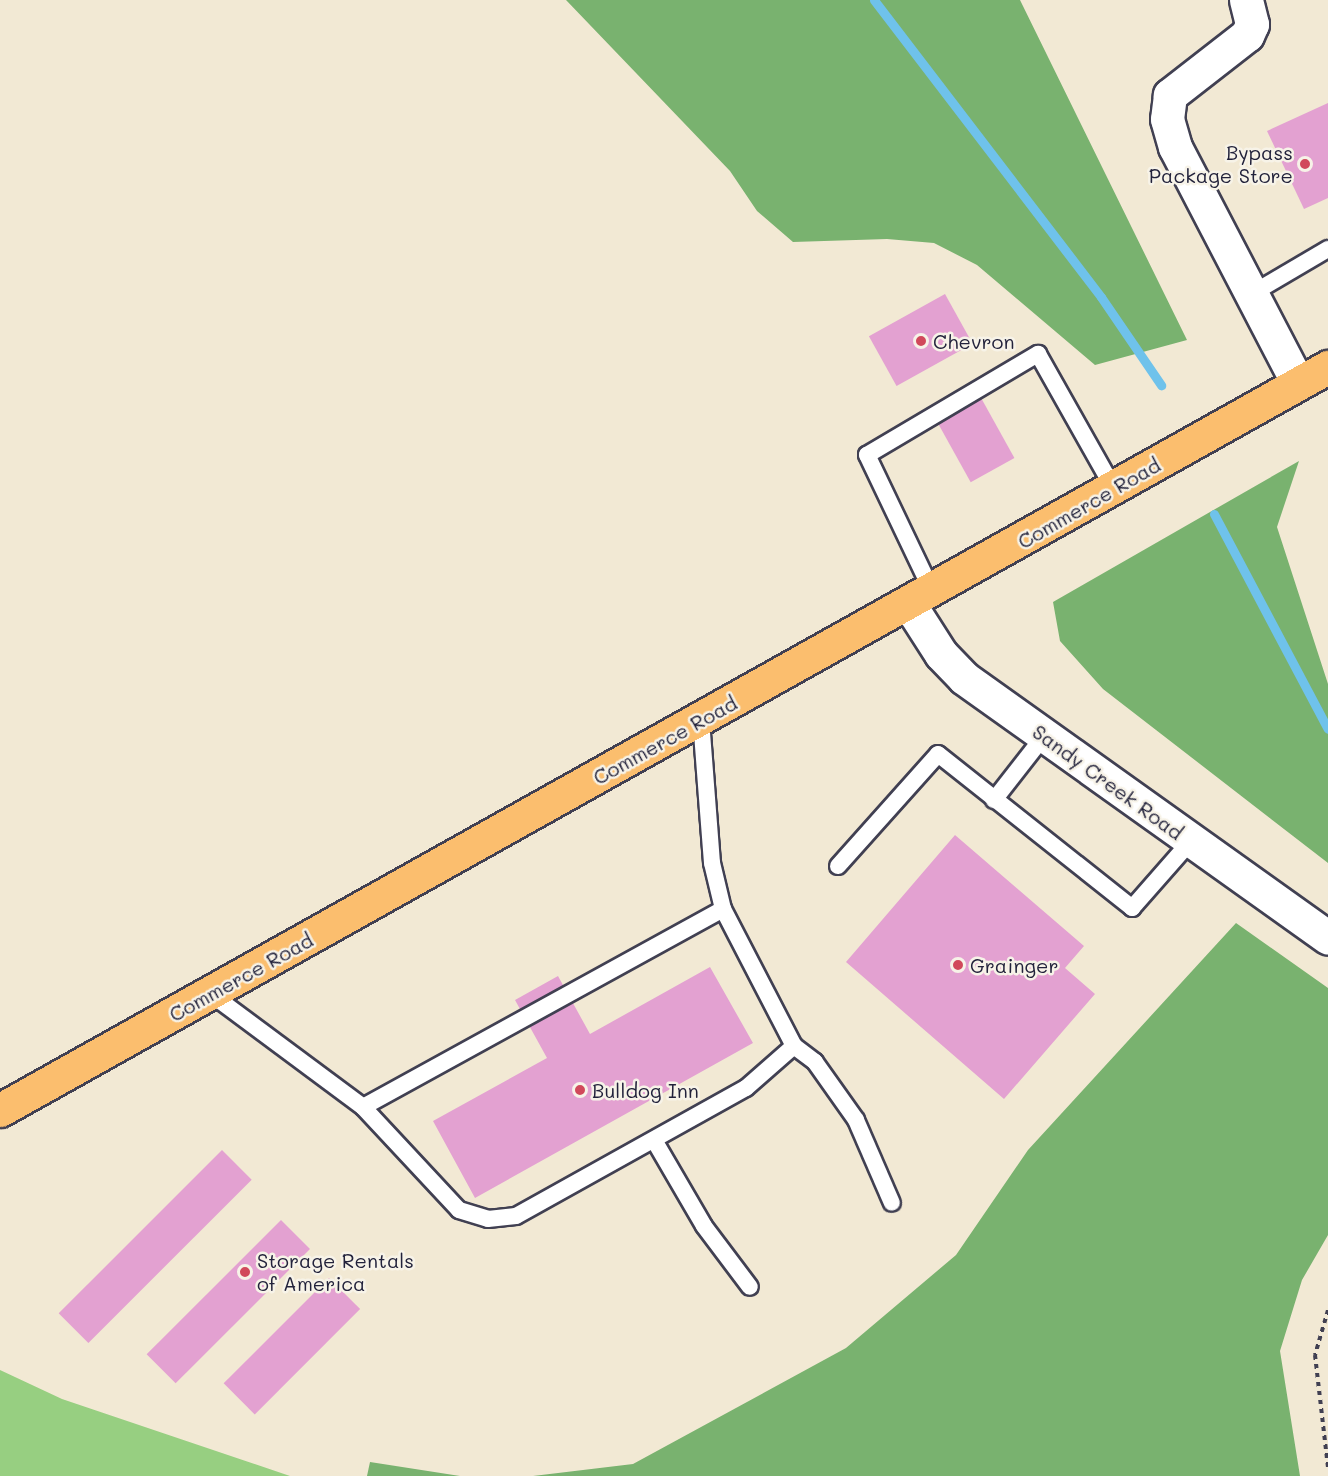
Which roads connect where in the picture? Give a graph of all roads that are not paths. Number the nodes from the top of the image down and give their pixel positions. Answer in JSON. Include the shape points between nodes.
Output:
{"nodes":[{"id":1,"x":1246,"y":0,"type":"edge"},
{"id":2,"x":1328,"y":249,"type":"edge"},
{"id":3,"x":1253,"y":293,"type":"junction"},
{"id":4,"x":1328,"y":367,"type":"edge"},
{"id":5,"x":1298,"y":383,"type":"junction"},
{"id":6,"x":1114,"y":489,"type":"junction"},
{"id":7,"x":920,"y":598,"type":"junction"},
{"id":8,"x":701,"y":721,"type":"junction"},
{"id":9,"x":1044,"y":736,"type":"junction"},
{"id":10,"x":994,"y":800,"type":"junction"},
{"id":11,"x":1190,"y":842,"type":"junction"},
{"id":12,"x":838,"y":866,"type":"dead end"},
{"id":13,"x":723,"y":909,"type":"junction"},
{"id":14,"x":1328,"y":938,"type":"edge"},
{"id":15,"x":211,"y":994,"type":"junction"},
{"id":16,"x":794,"y":1046,"type":"junction"},
{"id":17,"x":363,"y":1107,"type":"junction"},
{"id":18,"x":0,"y":1110,"type":"edge"},
{"id":19,"x":654,"y":1140,"type":"junction"},
{"id":20,"x":892,"y":1203,"type":"dead end"},
{"id":21,"x":750,"y":1287,"type":"dead end"}],
"edges":[{"from":1,"to":3,"type":"street","via":[[1252,24],[1247,35],[1170,95],[1167,119],[1175,147]]},
{"from":2,"to":3,"type":"lane"},
{"from":3,"to":5,"type":"street"},
{"from":4,"to":5,"type":"highway","name":"Commerce Road"},
{"from":5,"to":6,"type":"highway","name":"Commerce Road"},
{"from":6,"to":7,"type":"highway","name":"Commerce Road"},
{"from":6,"to":7,"type":"lane","via":[[1038,354],[867,455]]},
{"from":7,"to":8,"type":"highway","name":"Commerce Road"},
{"from":7,"to":9,"type":"street","name":"Sandy Creek Road","via":[[952,667]]},
{"from":8,"to":13,"type":"lane","via":[[712,863]]},
{"from":8,"to":15,"type":"highway","name":"Commerce Road"},
{"from":9,"to":10,"type":"lane"},
{"from":9,"to":11,"type":"street","name":"Sandy Creek Road"},
{"from":10,"to":11,"type":"lane","via":[[1132,908]]},
{"from":10,"to":12,"type":"lane","via":[[938,754]]},
{"from":11,"to":14,"type":"street","name":"Sandy Creek Road"},
{"from":13,"to":16,"type":"lane"},
{"from":13,"to":17,"type":"lane"},
{"from":15,"to":17,"type":"lane"},
{"from":15,"to":18,"type":"highway","name":"Commerce Road"},
{"from":16,"to":19,"type":"lane","via":[[746,1088]]},
{"from":16,"to":20,"type":"lane","via":[[815,1062],[856,1120]]},
{"from":17,"to":19,"type":"lane","via":[[459,1210],[488,1219],[516,1216]]},
{"from":19,"to":21,"type":"lane","via":[[704,1226]]}]}
